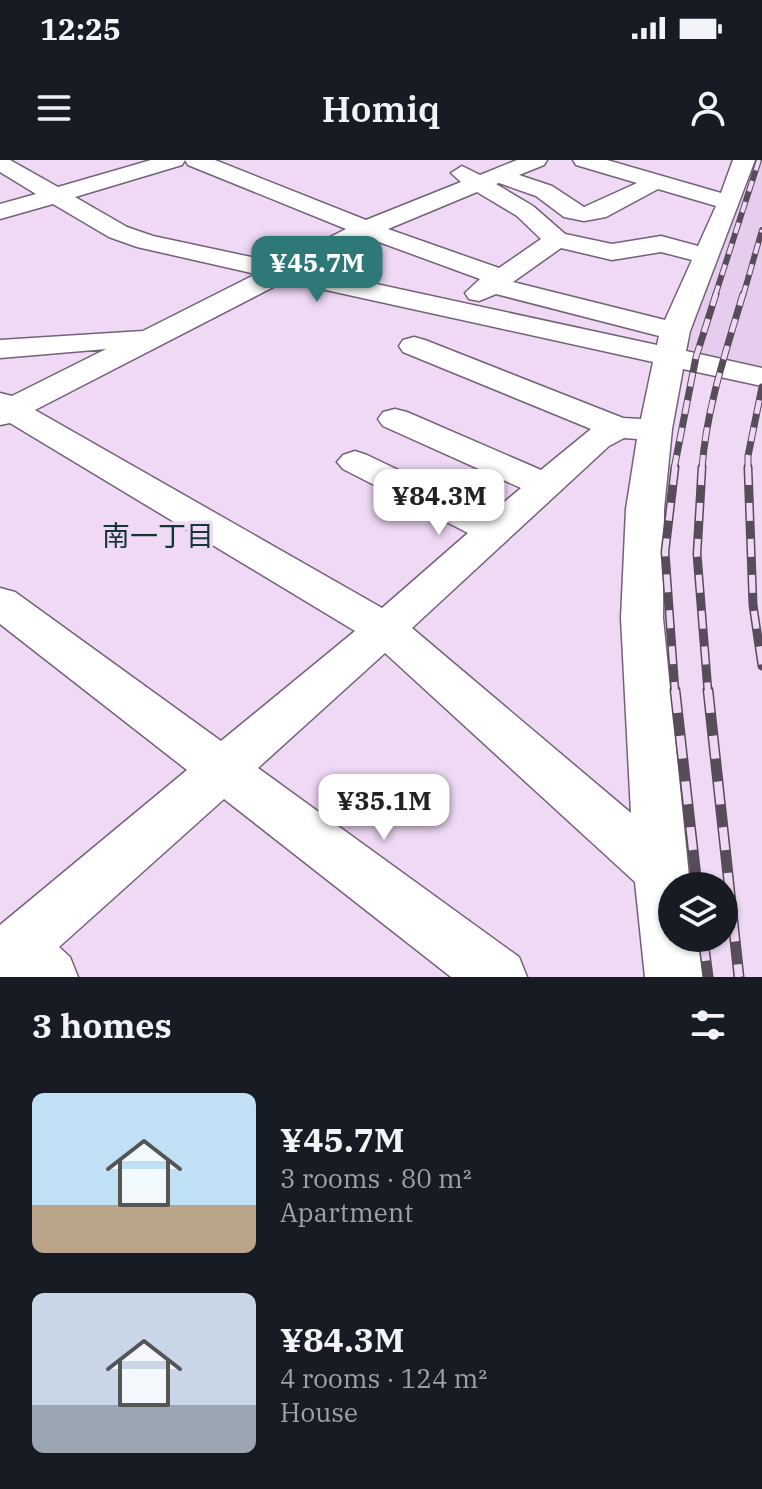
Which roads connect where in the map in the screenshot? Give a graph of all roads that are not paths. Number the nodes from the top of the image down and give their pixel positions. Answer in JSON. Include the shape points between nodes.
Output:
{"nodes":[{"id":1,"x":174,"y":160,"type":"edge"},
{"id":2,"x":196,"y":160,"type":"edge"},
{"id":3,"x":536,"y":160,"type":"edge"},
{"id":4,"x":584,"y":160,"type":"edge"},
{"id":5,"x":744,"y":160,"type":"edge"},
{"id":6,"x":0,"y":163,"type":"edge"},
{"id":7,"x":480,"y":173,"type":"edge"},
{"id":8,"x":655,"y":182,"type":"junction"},
{"id":9,"x":53,"y":195,"type":"junction"},
{"id":10,"x":729,"y":203,"type":"junction"},
{"id":11,"x":0,"y":212,"type":"edge"},
{"id":12,"x":366,"y":229,"type":"junction"},
{"id":13,"x":557,"y":240,"type":"junction"},
{"id":14,"x":707,"y":256,"type":"junction"},
{"id":15,"x":283,"y":270,"type":"junction"},
{"id":16,"x":495,"y":281,"type":"junction"},
{"id":17,"x":456,"y":309,"type":"junction"},
{"id":18,"x":154,"y":337,"type":"junction"},
{"id":19,"x":672,"y":344,"type":"junction"},
{"id":20,"x":414,"y":346,"type":"dead end"},
{"id":21,"x":0,"y":349,"type":"edge"},
{"id":22,"x":762,"y":377,"type":"edge"},
{"id":23,"x":4,"y":409,"type":"edge"},
{"id":24,"x":395,"y":419,"type":"dead end"},
{"id":25,"x":636,"y":428,"type":"junction"},
{"id":26,"x":355,"y":462,"type":"dead end"},
{"id":27,"x":545,"y":485,"type":"junction"},
{"id":28,"x":493,"y":530,"type":"junction"},
{"id":29,"x":3,"y":610,"type":"edge"},
{"id":30,"x":385,"y":629,"type":"junction"},
{"id":31,"x":223,"y":770,"type":"junction"},
{"id":32,"x":661,"y":871,"type":"junction"},
{"id":33,"x":23,"y":962,"type":"edge"},
{"id":34,"x":498,"y":977,"type":"edge"},
{"id":35,"x":674,"y":977,"type":"edge"}],
"edges":[{"from":1,"to":9,"type":"street"},
{"from":2,"to":12,"type":"street"},
{"from":3,"to":7,"type":"street"},
{"from":4,"to":8,"type":"street"},
{"from":5,"to":10,"type":"street"},
{"from":6,"to":9,"type":"street"},
{"from":7,"to":8,"type":"street","via":[[544,191],[572,212],[584,214]]},
{"from":7,"to":12,"type":"street"},
{"from":7,"to":13,"type":"street"},
{"from":8,"to":10,"type":"street"},
{"from":9,"to":11,"type":"street"},
{"from":9,"to":15,"type":"street","via":[[146,242]]},
{"from":10,"to":14,"type":"street"},
{"from":12,"to":15,"type":"street"},
{"from":12,"to":16,"type":"street"},
{"from":13,"to":14,"type":"street","via":[[612,252],[661,244]]},
{"from":13,"to":16,"type":"street"},
{"from":14,"to":19,"type":"street"},
{"from":15,"to":17,"type":"street"},
{"from":15,"to":18,"type":"street"},
{"from":16,"to":17,"type":"street"},
{"from":16,"to":19,"type":"street"},
{"from":17,"to":19,"type":"street"},
{"from":18,"to":21,"type":"street"},
{"from":18,"to":23,"type":"street"},
{"from":19,"to":22,"type":"street"},
{"from":19,"to":25,"type":"street"},
{"from":20,"to":25,"type":"street"},
{"from":23,"to":30,"type":"street"},
{"from":24,"to":27,"type":"street"},
{"from":25,"to":27,"type":"street","via":[[597,439]]},
{"from":25,"to":32,"type":"street","via":[[645,509],[642,618]]},
{"from":26,"to":28,"type":"street"},
{"from":27,"to":28,"type":"street"},
{"from":28,"to":30,"type":"street"},
{"from":29,"to":31,"type":"street"},
{"from":30,"to":31,"type":"street"},
{"from":30,"to":32,"type":"street"},
{"from":31,"to":33,"type":"street"},
{"from":31,"to":34,"type":"street"},
{"from":32,"to":35,"type":"street"}]}
